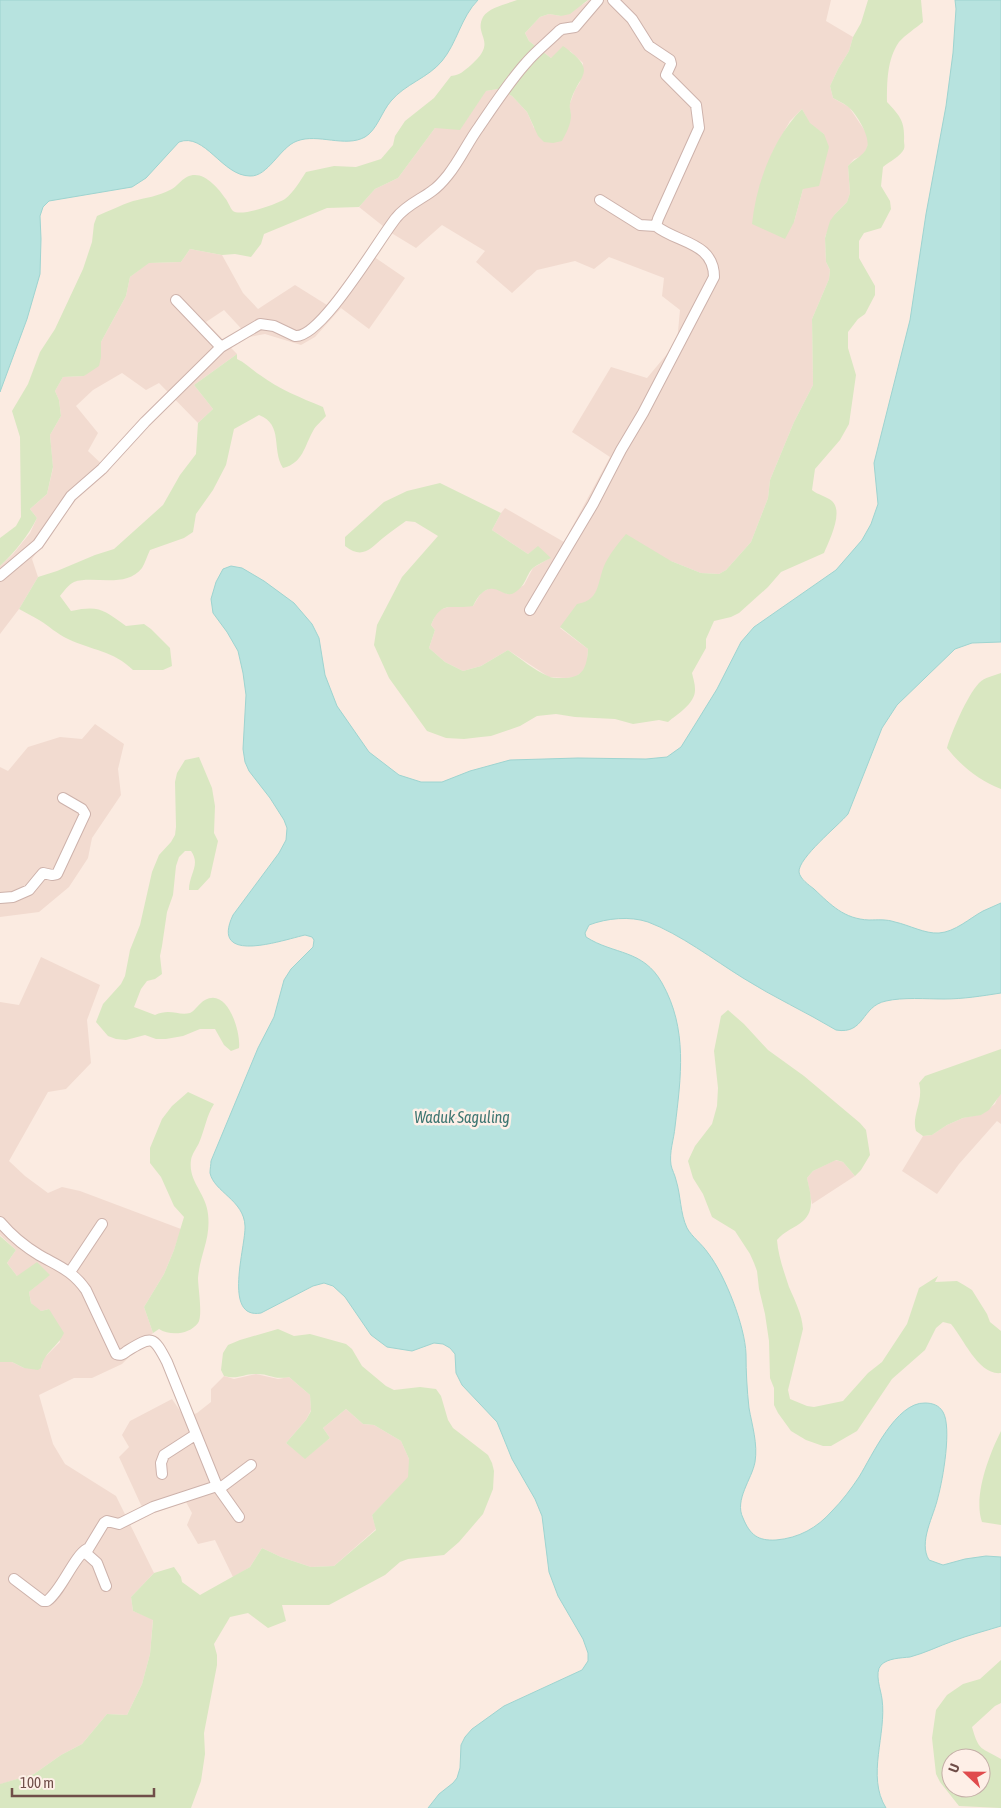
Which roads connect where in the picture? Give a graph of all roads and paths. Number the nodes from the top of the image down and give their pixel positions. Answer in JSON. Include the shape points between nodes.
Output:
{"nodes":[{"id":1,"x":598,"y":0,"type":"edge"},
{"id":2,"x":612,"y":0,"type":"edge"},
{"id":3,"x":600,"y":200,"type":"dead end"},
{"id":4,"x":656,"y":226,"type":"junction"},
{"id":5,"x":176,"y":300,"type":"dead end"},
{"id":6,"x":221,"y":347,"type":"junction"},
{"id":7,"x":0,"y":576,"type":"edge"},
{"id":8,"x":530,"y":610,"type":"dead end"},
{"id":9,"x":63,"y":798,"type":"dead end"},
{"id":10,"x":0,"y":898,"type":"edge"},
{"id":11,"x":0,"y":1222,"type":"edge"},
{"id":12,"x":102,"y":1224,"type":"dead end"},
{"id":13,"x":70,"y":1272,"type":"junction"},
{"id":14,"x":196,"y":1435,"type":"junction"},
{"id":15,"x":251,"y":1465,"type":"dead end"},
{"id":16,"x":162,"y":1474,"type":"dead end"},
{"id":17,"x":218,"y":1487,"type":"junction"},
{"id":18,"x":239,"y":1517,"type":"dead end"},
{"id":19,"x":87,"y":1549,"type":"junction"},
{"id":20,"x":14,"y":1579,"type":"dead end"},
{"id":21,"x":106,"y":1586,"type":"dead end"}],
"edges":[{"from":1,"to":6,"type":"street","via":[[575,27],[559,31],[526,62],[449,174],[434,190],[398,215],[355,278],[308,333],[295,336],[274,326],[260,324]]},
{"from":2,"to":4,"type":"street","via":[[632,19],[649,46],[670,60],[666,75],[697,108],[698,130]]},
{"from":3,"to":4,"type":"street","via":[[640,225]]},
{"from":4,"to":8,"type":"street","via":[[699,248],[714,267],[714,277],[593,504]]},
{"from":5,"to":6,"type":"street"},
{"from":6,"to":7,"type":"street","via":[[102,468],[70,496],[38,544]]},
{"from":9,"to":10,"type":"street","via":[[85,814],[57,874],[43,873],[29,890]]},
{"from":11,"to":13,"type":"street","via":[[26,1247]]},
{"from":12,"to":13,"type":"street"},
{"from":13,"to":14,"type":"street","via":[[86,1290],[116,1354],[121,1355],[145,1341],[158,1344]]},
{"from":14,"to":16,"type":"street","via":[[164,1454]]},
{"from":14,"to":17,"type":"street"},
{"from":15,"to":17,"type":"street"},
{"from":17,"to":18,"type":"street"},
{"from":17,"to":19,"type":"street","via":[[153,1507],[120,1524],[106,1522]]},
{"from":19,"to":20,"type":"street","via":[[47,1601]]},
{"from":19,"to":21,"type":"street"}]}
